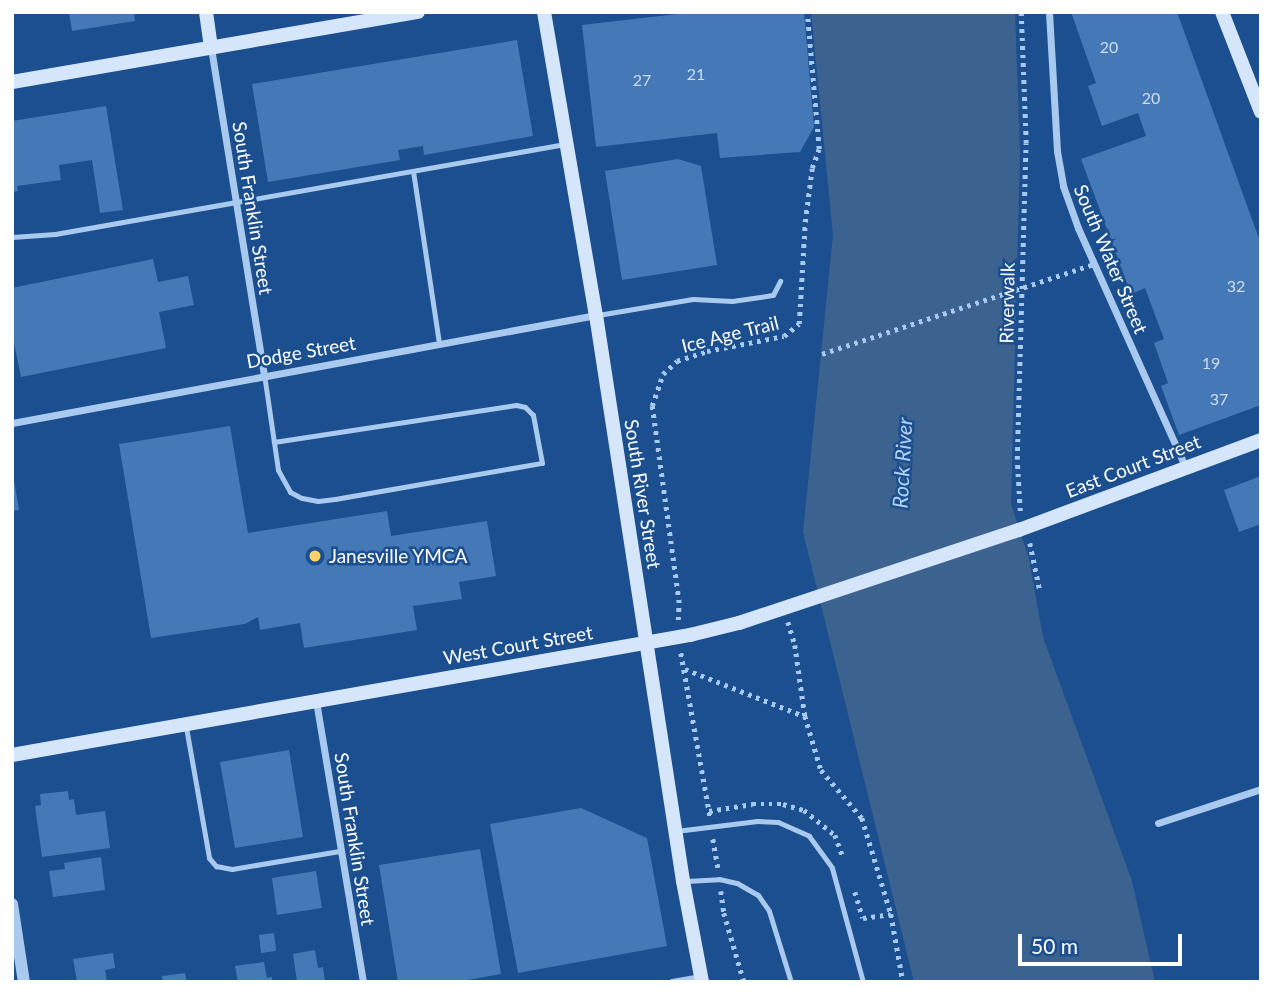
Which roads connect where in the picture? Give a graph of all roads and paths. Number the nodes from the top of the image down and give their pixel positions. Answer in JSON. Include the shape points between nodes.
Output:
{"nodes":[{"id":1,"x":205,"y":12,"type":"edge"},
{"id":2,"x":418,"y":12,"type":"edge"},
{"id":3,"x":544,"y":12,"type":"edge"},
{"id":4,"x":807,"y":12,"type":"edge"},
{"id":5,"x":1021,"y":12,"type":"edge"},
{"id":6,"x":1049,"y":12,"type":"edge"},
{"id":7,"x":1222,"y":12,"type":"edge"},
{"id":8,"x":386,"y":15,"type":"edge"},
{"id":9,"x":211,"y":47,"type":"junction"},
{"id":10,"x":12,"y":82,"type":"edge"},
{"id":11,"x":1261,"y":112,"type":"edge"},
{"id":12,"x":567,"y":144,"type":"junction"},
{"id":13,"x":414,"y":172,"type":"junction"},
{"id":14,"x":236,"y":204,"type":"junction"},
{"id":15,"x":12,"y":237,"type":"edge"},
{"id":16,"x":1094,"y":264,"type":"junction"},
{"id":17,"x":780,"y":281,"type":"dead end"},
{"id":18,"x":596,"y":315,"type":"junction"},
{"id":19,"x":439,"y":343,"type":"junction"},
{"id":20,"x":822,"y":354,"type":"dead end"},
{"id":21,"x":264,"y":374,"type":"junction"},
{"id":22,"x":12,"y":423,"type":"edge"},
{"id":23,"x":1261,"y":440,"type":"edge"},
{"id":24,"x":274,"y":442,"type":"junction"},
{"id":25,"x":1185,"y":466,"type":"junction"},
{"id":26,"x":1022,"y":529,"type":"junction"},
{"id":27,"x":1040,"y":591,"type":"dead end"},
{"id":28,"x":784,"y":608,"type":"junction"},
{"id":29,"x":677,"y":636,"type":"junction"},
{"id":30,"x":646,"y":642,"type":"junction"},
{"id":31,"x":685,"y":669,"type":"dead end"},
{"id":32,"x":316,"y":701,"type":"junction"},
{"id":33,"x":805,"y":716,"type":"junction"},
{"id":34,"x":186,"y":724,"type":"junction"},
{"id":35,"x":12,"y":755,"type":"edge"},
{"id":36,"x":1261,"y":789,"type":"edge"},
{"id":37,"x":1158,"y":823,"type":"dead end"},
{"id":38,"x":675,"y":832,"type":"junction"},
{"id":39,"x":340,"y":851,"type":"junction"},
{"id":40,"x":682,"y":881,"type":"junction"},
{"id":41,"x":12,"y":904,"type":"edge"},
{"id":42,"x":891,"y":914,"type":"junction"},
{"id":43,"x":863,"y":918,"type":"dead end"},
{"id":44,"x":701,"y":979,"type":"edge"},
{"id":45,"x":24,"y":982,"type":"edge"},
{"id":46,"x":363,"y":982,"type":"edge"},
{"id":47,"x":672,"y":982,"type":"edge"},
{"id":48,"x":791,"y":982,"type":"edge"},
{"id":49,"x":863,"y":982,"type":"edge"},
{"id":50,"x":902,"y":982,"type":"edge"}],
"edges":[{"from":1,"to":9,"type":"main road"},
{"from":2,"to":8,"type":"main road"},
{"from":3,"to":12,"type":"main road","name":"South River Street"},
{"from":4,"to":29,"type":"path","name":"Ice Age Trail","via":[[819,149],[807,209],[799,324],[784,336],[677,361],[663,374],[652,406],[678,603]]},
{"from":5,"to":26,"type":"path","name":"Riverwalk","via":[[1026,143],[1017,502]]},
{"from":6,"to":16,"type":"street","name":"South Water Street","via":[[1059,172]]},
{"from":7,"to":11,"type":"main road"},
{"from":8,"to":9,"type":"main road"},
{"from":9,"to":10,"type":"main road"},
{"from":9,"to":14,"type":"street","name":"South Franklin Street"},
{"from":12,"to":13,"type":"lane"},
{"from":12,"to":18,"type":"main road","name":"South River Street"},
{"from":13,"to":14,"type":"lane"},
{"from":13,"to":19,"type":"lane"},
{"from":14,"to":15,"type":"lane"},
{"from":14,"to":21,"type":"street","name":"South Franklin Street"},
{"from":16,"to":20,"type":"path","bridge":true},
{"from":16,"to":25,"type":"street","name":"South Water Street"},
{"from":17,"to":18,"type":"lane","via":[[773,295],[732,301],[693,299]]},
{"from":18,"to":19,"type":"street","name":"Dodge Street"},
{"from":18,"to":30,"type":"main road","name":"South River Street"},
{"from":19,"to":21,"type":"street","name":"Dodge Street"},
{"from":21,"to":22,"type":"street","name":"Dodge Street"},
{"from":21,"to":24,"type":"lane"},
{"from":23,"to":25,"type":"main road","name":"East Court Street"},
{"from":24,"to":24,"type":"lane","via":[[282,482],[290,492],[318,501],[542,463],[533,415],[516,405]]},
{"from":25,"to":26,"type":"main road","name":"East Court Street"},
{"from":26,"to":27,"type":"path","name":"Riverwalk","via":[[1037,562]]},
{"from":26,"to":28,"type":"main road","name":"West Court Street"},
{"from":28,"to":29,"type":"main road","name":"West Court Street"},
{"from":28,"to":33,"type":"path","via":[[795,645]]},
{"from":29,"to":30,"type":"main road","name":"West Court Street"},
{"from":30,"to":32,"type":"main road","name":"West Court Street"},
{"from":30,"to":38,"type":"main road","name":"South River Street"},
{"from":31,"to":33,"type":"path"},
{"from":32,"to":34,"type":"main road","name":"West Court Street"},
{"from":32,"to":39,"type":"street","name":"South Franklin Street"},
{"from":33,"to":42,"type":"path","via":[[821,769],[862,818]]},
{"from":34,"to":35,"type":"main road","name":"West Court Street"},
{"from":34,"to":39,"type":"lane","via":[[209,858],[216,866],[232,869]]},
{"from":36,"to":37,"type":"street"},
{"from":38,"to":40,"type":"main road","name":"South River Street"},
{"from":38,"to":49,"type":"lane","via":[[757,821],[778,822],[809,836],[832,868]]},
{"from":39,"to":46,"type":"street","name":"South Franklin Street"},
{"from":40,"to":44,"type":"main road","name":"South River Street"},
{"from":40,"to":48,"type":"lane","via":[[728,881],[758,895],[769,911]]},
{"from":41,"to":45,"type":"street"},
{"from":42,"to":43,"type":"path"},
{"from":42,"to":50,"type":"path"},
{"from":44,"to":47,"type":"street"}]}
